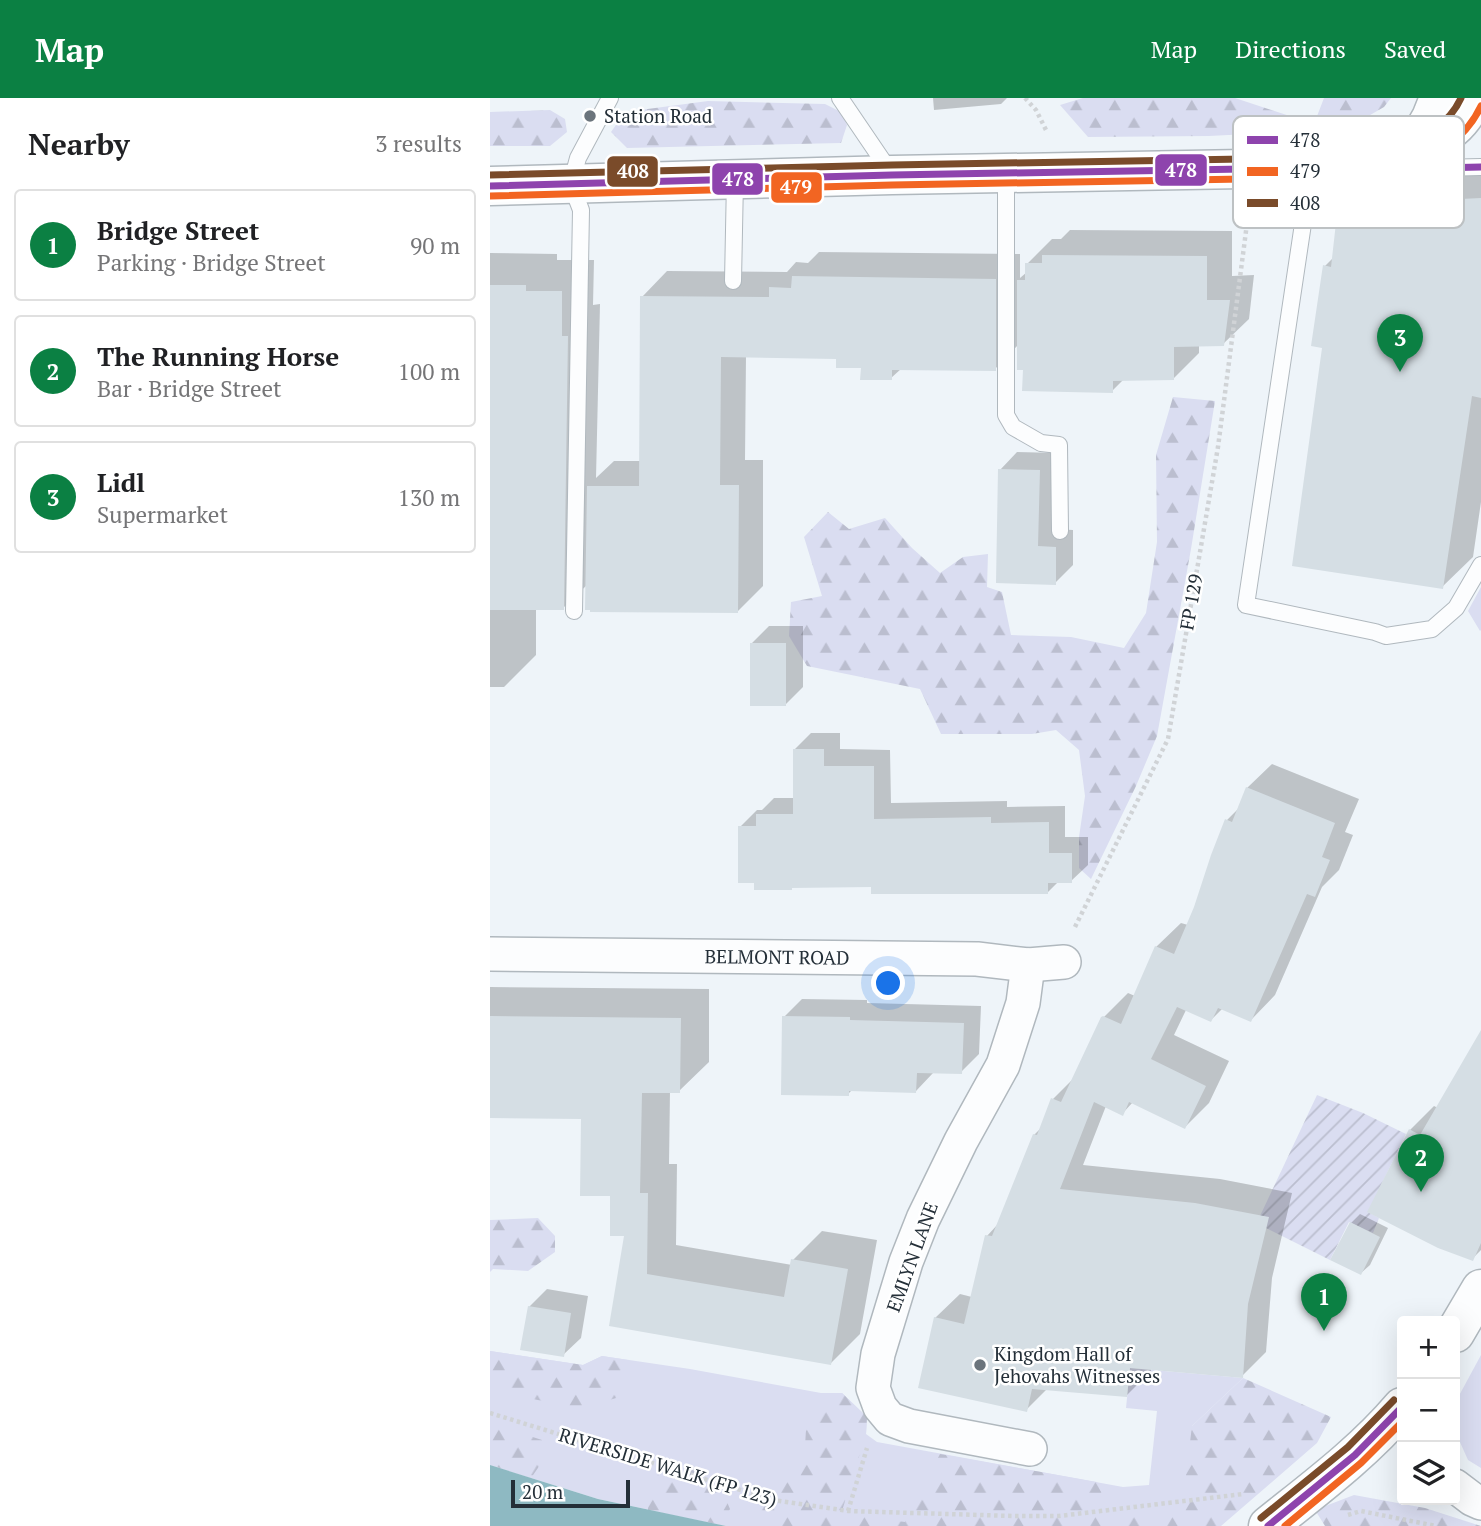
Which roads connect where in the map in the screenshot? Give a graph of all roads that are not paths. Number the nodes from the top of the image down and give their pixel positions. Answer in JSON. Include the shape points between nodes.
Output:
{"nodes":[{"id":1,"x":610,"y":98,"type":"edge"},
{"id":2,"x":840,"y":98,"type":"edge"},
{"id":3,"x":1473,"y":98,"type":"edge"},
{"id":4,"x":1464,"y":116,"type":"edge"},
{"id":5,"x":1233,"y":169,"type":"edge"},
{"id":6,"x":1006,"y":173,"type":"junction"},
{"id":7,"x":892,"y":175,"type":"junction"},
{"id":8,"x":735,"y":180,"type":"junction"},
{"id":9,"x":570,"y":184,"type":"junction"},
{"id":10,"x":490,"y":186,"type":"edge"},
{"id":11,"x":1302,"y":228,"type":"edge"},
{"id":12,"x":733,"y":281,"type":"dead end"},
{"id":13,"x":1060,"y":531,"type":"dead end"},
{"id":14,"x":1481,"y":565,"type":"edge"},
{"id":15,"x":574,"y":611,"type":"dead end"},
{"id":16,"x":490,"y":954,"type":"edge"},
{"id":17,"x":1064,"y":962,"type":"dead end"},
{"id":18,"x":1027,"y":965,"type":"junction"},
{"id":19,"x":1481,"y":1289,"type":"edge"},
{"id":20,"x":1460,"y":1325,"type":"edge"},
{"id":21,"x":1397,"y":1422,"type":"edge"},
{"id":22,"x":1030,"y":1449,"type":"dead end"},
{"id":23,"x":1460,"y":1490,"type":"edge"},
{"id":24,"x":1481,"y":1503,"type":"edge"},
{"id":25,"x":1268,"y":1526,"type":"edge"}],
"edges":[{"from":1,"to":9,"type":"lane","via":[[578,158]]},
{"from":2,"to":7,"type":"lane"},
{"from":3,"to":4,"type":"main road"},
{"from":5,"to":6,"type":"main road"},
{"from":6,"to":7,"type":"main road"},
{"from":6,"to":13,"type":"lane","via":[[1006,415],[1013,427],[1041,443],[1059,445]]},
{"from":7,"to":8,"type":"main road"},
{"from":8,"to":9,"type":"main road"},
{"from":8,"to":12,"type":"lane"},
{"from":9,"to":10,"type":"main road"},
{"from":9,"to":15,"type":"lane","via":[[581,210]]},
{"from":11,"to":14,"type":"lane","via":[[1246,605],[1386,636],[1432,629],[1456,608]]},
{"from":16,"to":18,"type":"street","name":"BELMONT ROAD","via":[[977,959]]},
{"from":17,"to":18,"type":"street","name":"BELMONT ROAD"},
{"from":18,"to":22,"type":"street","name":"EMLYN LANE","via":[[1023,1003],[1003,1065],[950,1163],[906,1262],[878,1354],[873,1388],[890,1419]]},
{"from":19,"to":20,"type":"main road"},
{"from":21,"to":25,"type":"main road"},
{"from":23,"to":24,"type":"street"}]}
